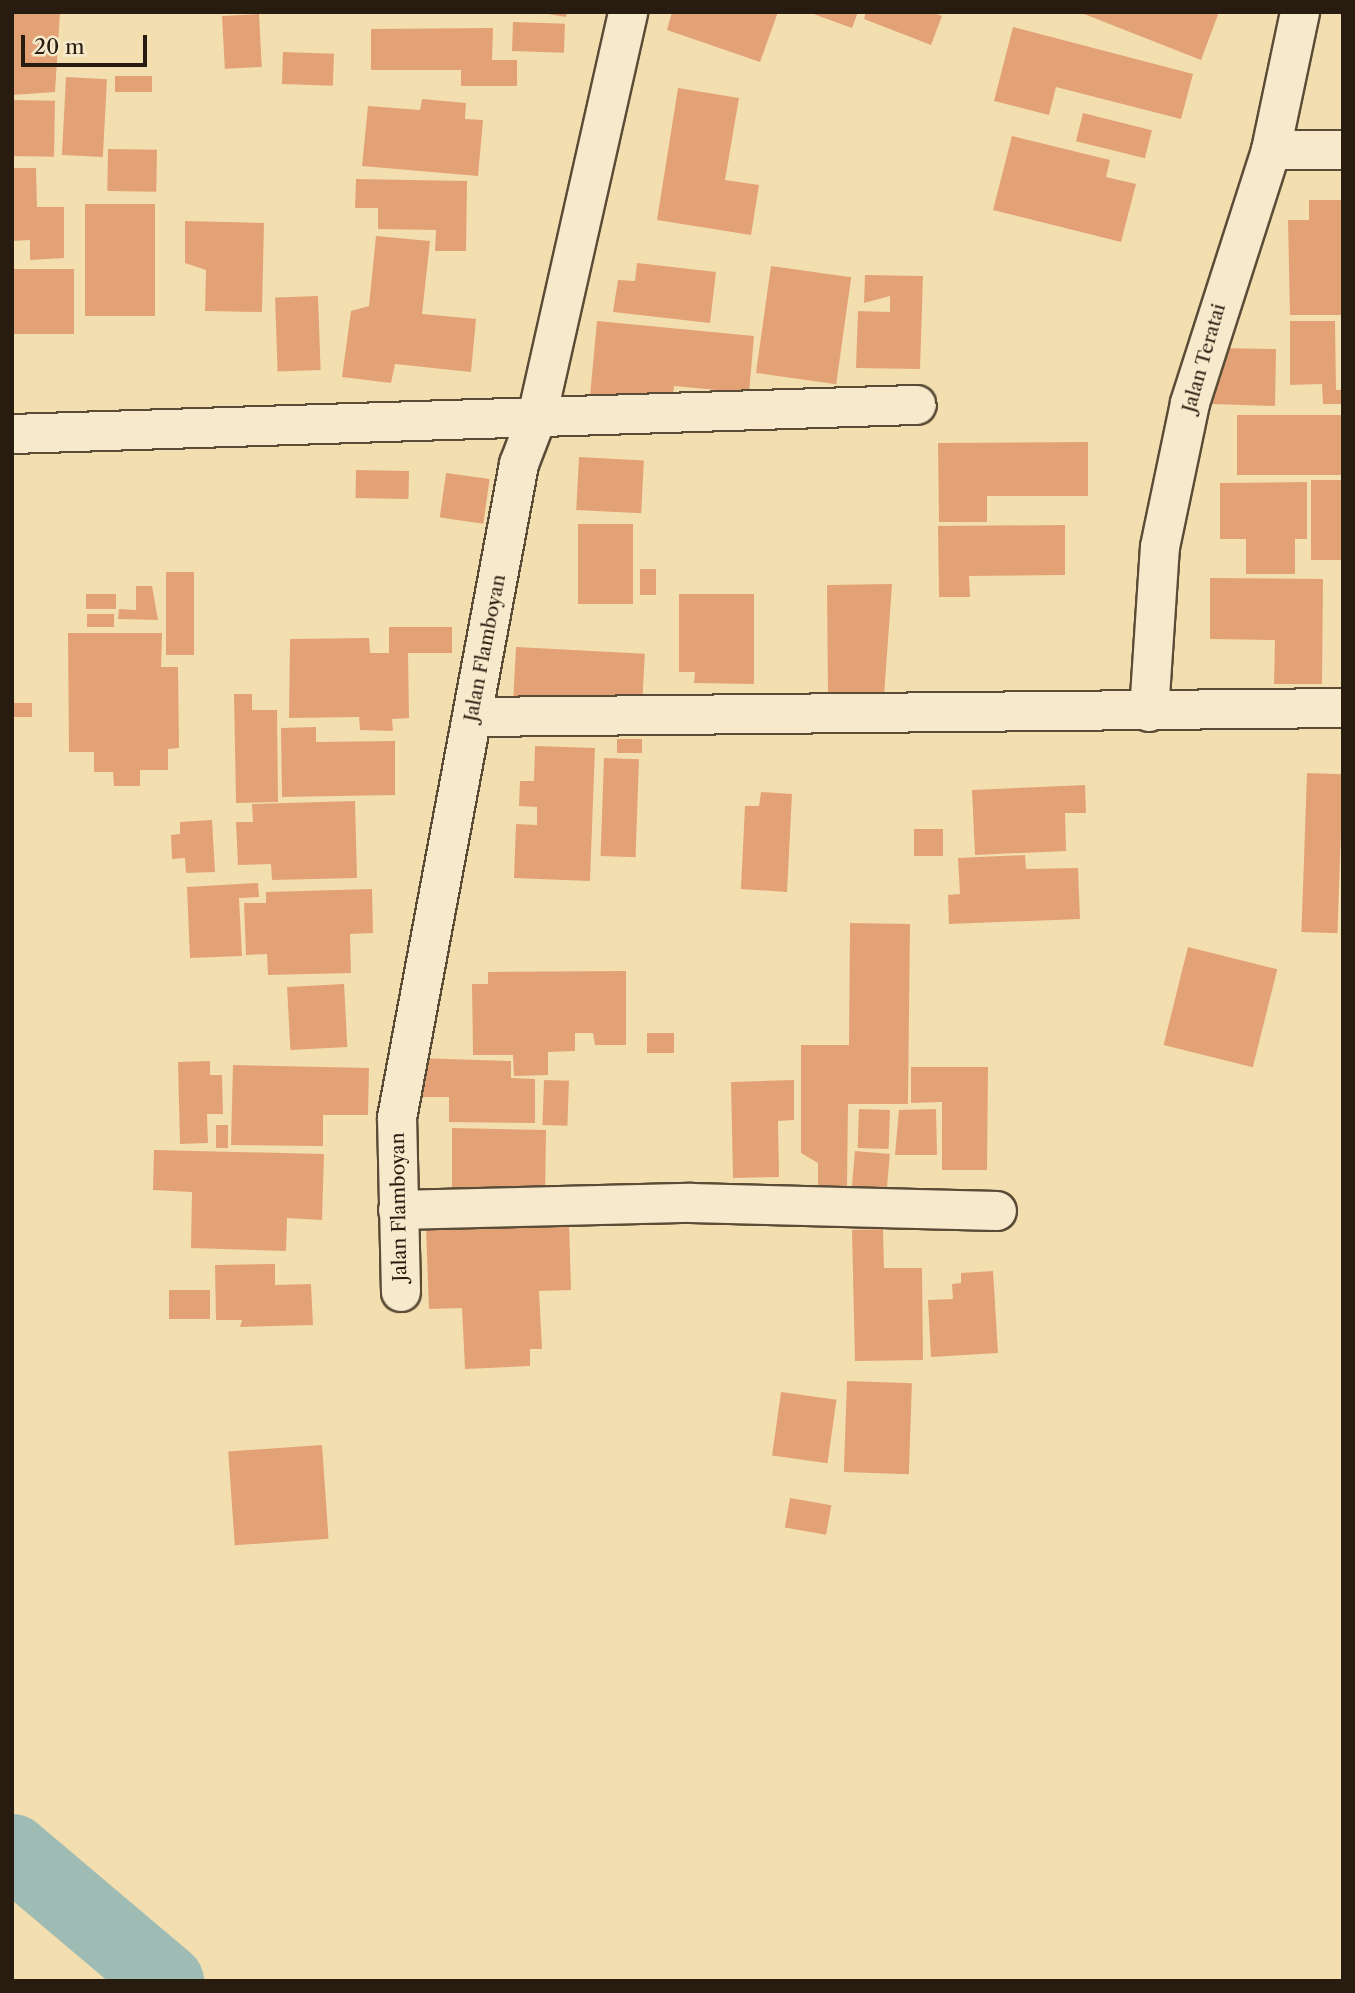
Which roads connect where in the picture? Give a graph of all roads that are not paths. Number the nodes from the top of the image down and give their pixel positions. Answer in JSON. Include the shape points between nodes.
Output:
{"nodes":[{"id":1,"x":628,"y":12,"type":"edge"},
{"id":2,"x":1300,"y":12,"type":"edge"},
{"id":3,"x":1271,"y":150,"type":"junction"},
{"id":4,"x":1343,"y":150,"type":"edge"},
{"id":5,"x":917,"y":404,"type":"dead end"},
{"id":6,"x":537,"y":417,"type":"junction"},
{"id":7,"x":12,"y":434,"type":"edge"},
{"id":8,"x":1343,"y":708,"type":"edge"},
{"id":9,"x":1149,"y":712,"type":"junction"},
{"id":10,"x":472,"y":717,"type":"junction"},
{"id":11,"x":398,"y":1210,"type":"junction"},
{"id":12,"x":997,"y":1211,"type":"dead end"},
{"id":13,"x":401,"y":1292,"type":"dead end"}],
"edges":[{"from":1,"to":6,"type":"street","name":"Jalan Flamboyan"},
{"from":2,"to":3,"type":"street","name":"Jalan Teratai"},
{"from":3,"to":4,"type":"street"},
{"from":3,"to":9,"type":"street","name":"Jalan Teratai","via":[[1190,403],[1160,547]]},
{"from":5,"to":6,"type":"street"},
{"from":6,"to":7,"type":"street"},
{"from":6,"to":10,"type":"street","name":"Jalan Flamboyan","via":[[519,464]]},
{"from":8,"to":9,"type":"street"},
{"from":9,"to":10,"type":"street"},
{"from":10,"to":11,"type":"street","name":"Jalan Flamboyan","via":[[397,1118]]},
{"from":11,"to":12,"type":"street","via":[[691,1203]]},
{"from":11,"to":13,"type":"street","name":"Jalan Flamboyan"}]}
